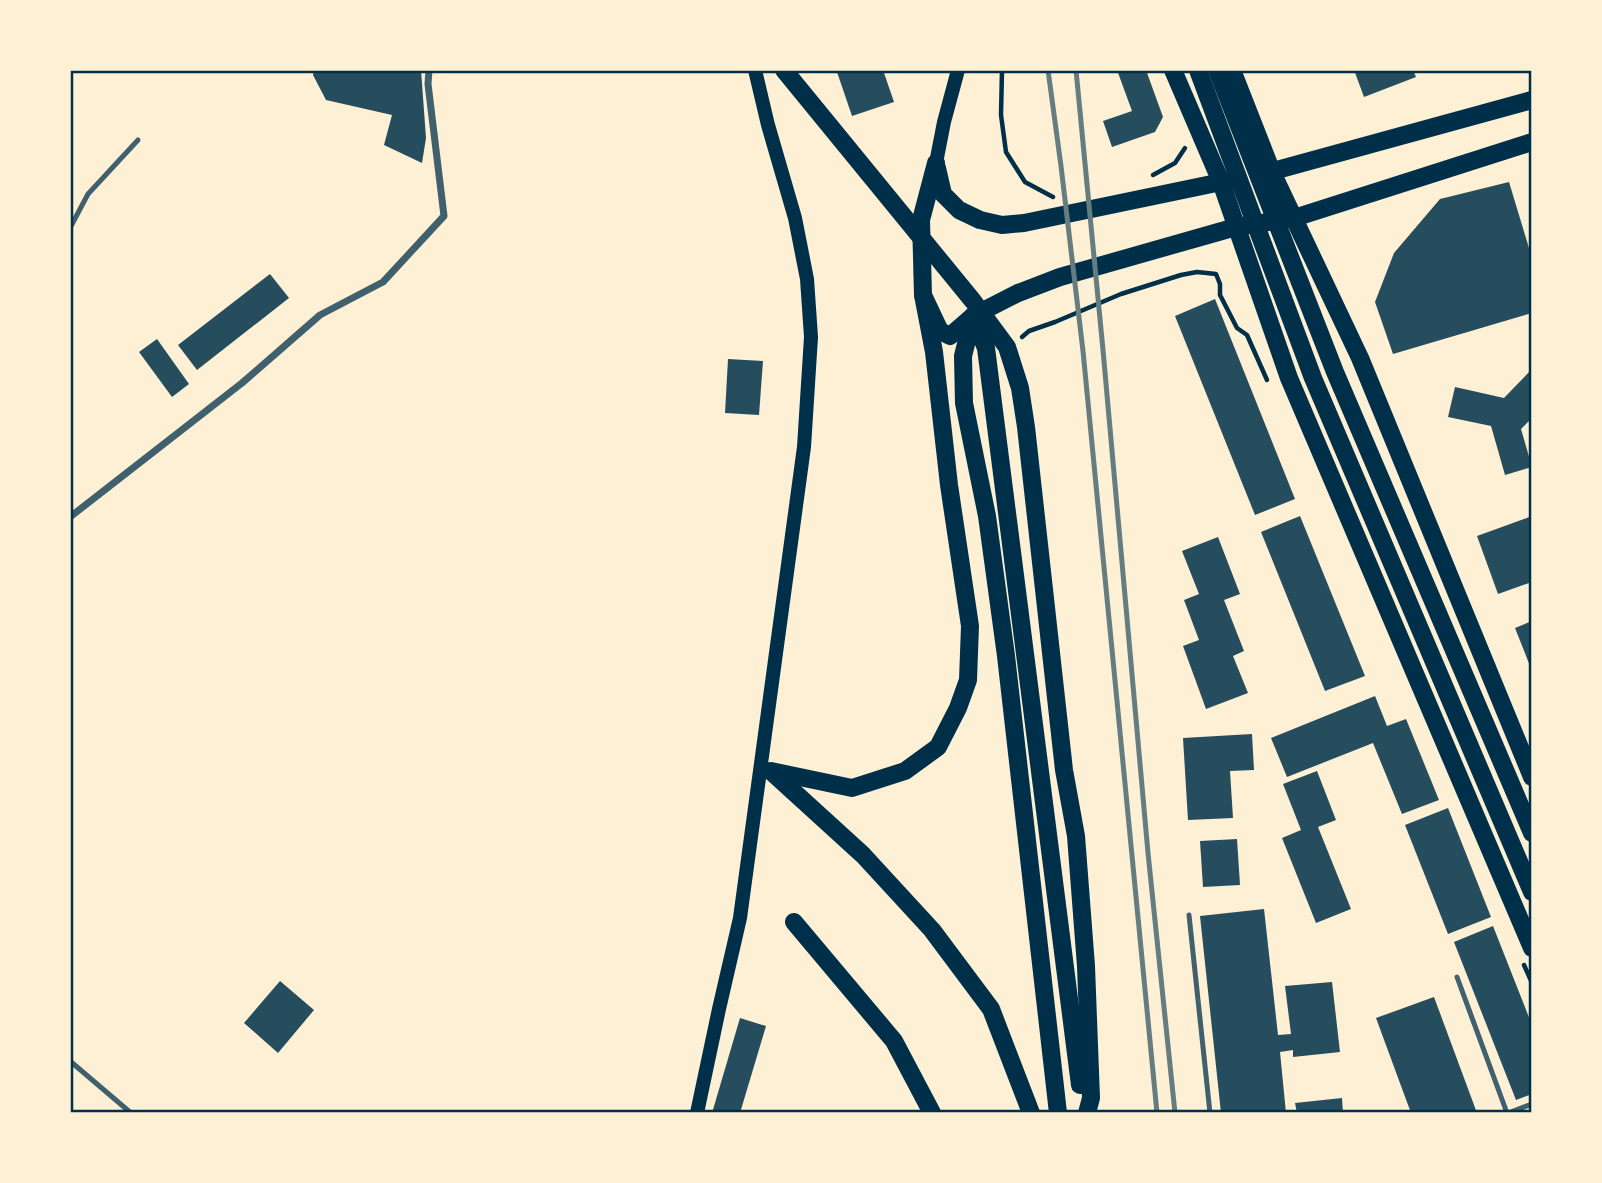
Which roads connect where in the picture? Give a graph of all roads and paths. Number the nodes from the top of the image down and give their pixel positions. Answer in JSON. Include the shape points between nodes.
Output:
{"nodes":[{"id":1,"x":429,"y":70,"type":"edge"},
{"id":2,"x":755,"y":70,"type":"edge"},
{"id":3,"x":784,"y":70,"type":"edge"},
{"id":4,"x":958,"y":70,"type":"edge"},
{"id":5,"x":1002,"y":70,"type":"edge"},
{"id":6,"x":1173,"y":70,"type":"edge"},
{"id":7,"x":1198,"y":70,"type":"edge"},
{"id":8,"x":1217,"y":70,"type":"edge"},
{"id":9,"x":1232,"y":70,"type":"edge"},
{"id":10,"x":1532,"y":100,"type":"edge"},
{"id":11,"x":138,"y":140,"type":"dead end"},
{"id":12,"x":1532,"y":142,"type":"edge"},
{"id":13,"x":936,"y":163,"type":"junction"},
{"id":14,"x":1175,"y":163,"type":"dead end"},
{"id":15,"x":1272,"y":172,"type":"junction"},
{"id":16,"x":1147,"y":178,"type":"dead end"},
{"id":17,"x":1221,"y":182,"type":"junction"},
{"id":18,"x":1056,"y":198,"type":"dead end"},
{"id":19,"x":1294,"y":218,"type":"junction"},
{"id":20,"x":1236,"y":227,"type":"junction"},
{"id":21,"x":70,"y":228,"type":"edge"},
{"id":22,"x":923,"y":295,"type":"junction"},
{"id":23,"x":973,"y":316,"type":"junction"},
{"id":24,"x":1019,"y":339,"type":"dead end"},
{"id":25,"x":1269,"y":384,"type":"dead end"},
{"id":26,"x":70,"y":517,"type":"edge"},
{"id":27,"x":1532,"y":777,"type":"edge"},
{"id":28,"x":1532,"y":833,"type":"edge"},
{"id":29,"x":1532,"y":892,"type":"edge"},
{"id":30,"x":1189,"y":915,"type":"dead end"},
{"id":31,"x":794,"y":922,"type":"dead end"},
{"id":32,"x":1527,"y":954,"type":"edge"},
{"id":33,"x":1457,"y":977,"type":"dead end"},
{"id":34,"x":1532,"y":983,"type":"edge"},
{"id":35,"x":70,"y":1061,"type":"edge"},
{"id":36,"x":1532,"y":1104,"type":"edge"},
{"id":37,"x":131,"y":1113,"type":"edge"},
{"id":38,"x":697,"y":1113,"type":"edge"},
{"id":39,"x":932,"y":1113,"type":"edge"},
{"id":40,"x":1031,"y":1113,"type":"edge"},
{"id":41,"x":1058,"y":1113,"type":"edge"},
{"id":42,"x":1086,"y":1113,"type":"edge"},
{"id":43,"x":1210,"y":1113,"type":"edge"},
{"id":44,"x":1508,"y":1113,"type":"edge"}],
"edges":[{"from":1,"to":26,"type":"street","via":[[444,216],[383,282],[320,315],[242,383]]},
{"from":2,"to":38,"type":"main road","via":[[796,218],[811,337],[804,447],[740,918]]},
{"from":3,"to":42,"type":"main road","via":[[973,301],[1007,347],[1020,388],[1064,770],[1076,836],[1087,979],[1091,1098]]},
{"from":4,"to":13,"type":"main road"},
{"from":5,"to":18,"type":"path","via":[[1006,152],[1025,181]]},
{"from":6,"to":17,"type":"main road"},
{"from":7,"to":29,"type":"main road","via":[[1313,378]]},
{"from":8,"to":28,"type":"main road","via":[[1335,372]]},
{"from":9,"to":15,"type":"main road"},
{"from":10,"to":15,"type":"main road"},
{"from":11,"to":21,"type":"lane","via":[[88,194]]},
{"from":12,"to":19,"type":"main road"},
{"from":13,"to":17,"type":"main road","via":[[943,194],[959,210],[1002,225]]},
{"from":13,"to":22,"type":"main road","via":[[921,220]]},
{"from":14,"to":16,"type":"path"},
{"from":15,"to":17,"type":"main road"},
{"from":15,"to":19,"type":"main road"},
{"from":17,"to":20,"type":"main road"},
{"from":19,"to":20,"type":"main road"},
{"from":19,"to":27,"type":"main road","via":[[1360,358]]},
{"from":20,"to":23,"type":"main road","via":[[1060,277]]},
{"from":20,"to":32,"type":"main road","via":[[1289,378]]},
{"from":22,"to":23,"type":"main road","via":[[940,331],[950,336]]},
{"from":22,"to":40,"type":"main road","via":[[970,626],[968,680],[938,747],[905,772],[852,788],[771,771],[863,855],[932,930],[991,1009]]},
{"from":23,"to":41,"type":"main road","via":[[963,356],[964,403],[987,516],[1006,656]]},
{"from":23,"to":42,"type":"main road","via":[[986,348]]},
{"from":24,"to":25,"type":"path","via":[[1121,294],[1189,273],[1216,274],[1220,295],[1237,328],[1247,335]]},
{"from":30,"to":43,"type":"lane"},
{"from":31,"to":39,"type":"main road","via":[[894,1041]]},
{"from":32,"to":34,"type":"path"},
{"from":33,"to":44,"type":"lane"},
{"from":35,"to":37,"type":"lane"},
{"from":36,"to":44,"type":"lane"}]}
